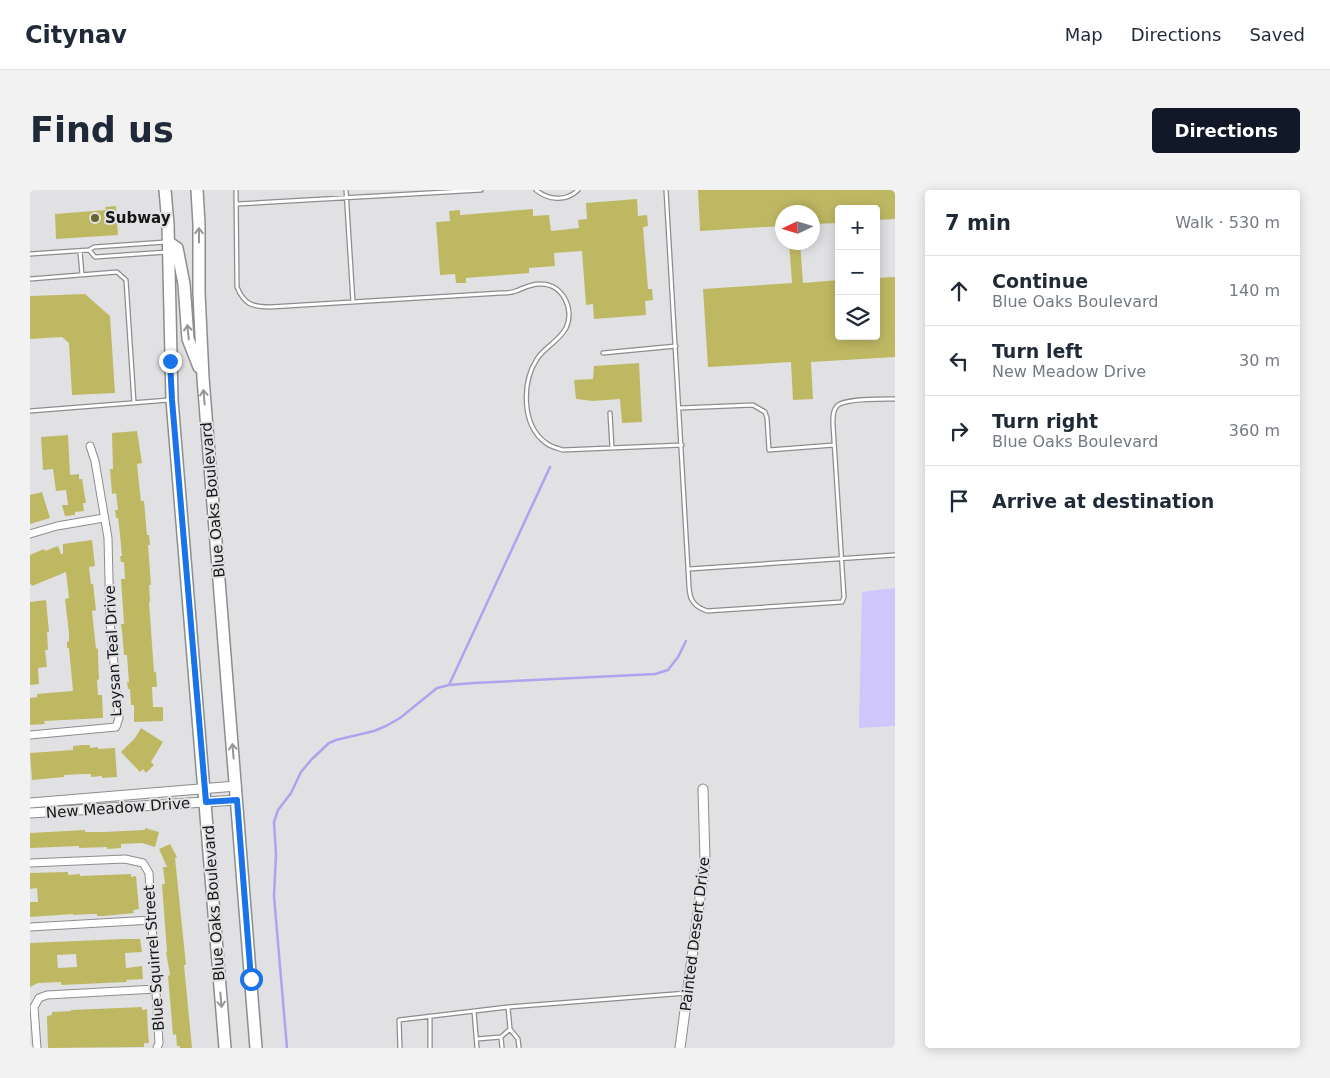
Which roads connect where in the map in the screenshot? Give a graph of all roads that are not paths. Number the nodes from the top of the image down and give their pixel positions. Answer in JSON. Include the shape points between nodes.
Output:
{"nodes":[{"id":1,"x":165,"y":190,"type":"edge"},
{"id":2,"x":197,"y":190,"type":"edge"},
{"id":3,"x":236,"y":190,"type":"edge"},
{"id":4,"x":346,"y":190,"type":"edge"},
{"id":5,"x":481,"y":190,"type":"edge"},
{"id":6,"x":536,"y":190,"type":"edge"},
{"id":7,"x":578,"y":190,"type":"edge"},
{"id":8,"x":666,"y":190,"type":"edge"},
{"id":9,"x":346,"y":197,"type":"junction"},
{"id":10,"x":237,"y":204,"type":"junction"},
{"id":11,"x":168,"y":247,"type":"junction"},
{"id":12,"x":80,"y":250,"type":"junction"},
{"id":13,"x":89,"y":250,"type":"junction"},
{"id":14,"x":30,"y":254,"type":"edge"},
{"id":15,"x":82,"y":275,"type":"junction"},
{"id":16,"x":30,"y":279,"type":"edge"},
{"id":17,"x":353,"y":302,"type":"junction"},
{"id":18,"x":676,"y":346,"type":"junction"},
{"id":19,"x":603,"y":353,"type":"dead end"},
{"id":20,"x":203,"y":378,"type":"junction"},
{"id":21,"x":895,"y":398,"type":"edge"},
{"id":22,"x":172,"y":400,"type":"junction"},
{"id":23,"x":134,"y":403,"type":"junction"},
{"id":24,"x":680,"y":408,"type":"junction"},
{"id":25,"x":30,"y":411,"type":"edge"},
{"id":26,"x":610,"y":413,"type":"dead end"},
{"id":27,"x":834,"y":444,"type":"junction"},
{"id":28,"x":682,"y":445,"type":"junction"},
{"id":29,"x":90,"y":446,"type":"dead end"},
{"id":30,"x":612,"y":448,"type":"junction"},
{"id":31,"x":104,"y":518,"type":"junction"},
{"id":32,"x":30,"y":534,"type":"edge"},
{"id":33,"x":895,"y":556,"type":"edge"},
{"id":34,"x":841,"y":559,"type":"junction"},
{"id":35,"x":688,"y":569,"type":"junction"},
{"id":36,"x":30,"y":735,"type":"edge"},
{"id":37,"x":236,"y":786,"type":"junction"},
{"id":38,"x":204,"y":788,"type":"junction"},
{"id":39,"x":703,"y":789,"type":"dead end"},
{"id":40,"x":237,"y":800,"type":"junction"},
{"id":41,"x":206,"y":802,"type":"junction"},
{"id":42,"x":30,"y":803,"type":"edge"},
{"id":43,"x":30,"y":813,"type":"edge"},
{"id":44,"x":30,"y":863,"type":"edge"},
{"id":45,"x":152,"y":920,"type":"junction"},
{"id":46,"x":30,"y":927,"type":"edge"},
{"id":47,"x":156,"y":989,"type":"junction"},
{"id":48,"x":688,"y":993,"type":"junction"},
{"id":49,"x":508,"y":1008,"type":"junction"},
{"id":50,"x":474,"y":1011,"type":"junction"},
{"id":51,"x":430,"y":1016,"type":"junction"},
{"id":52,"x":510,"y":1029,"type":"junction"},
{"id":53,"x":501,"y":1037,"type":"junction"},
{"id":54,"x":477,"y":1038,"type":"junction"},
{"id":55,"x":36,"y":1048,"type":"edge"},
{"id":56,"x":158,"y":1048,"type":"edge"},
{"id":57,"x":225,"y":1048,"type":"edge"},
{"id":58,"x":256,"y":1048,"type":"edge"},
{"id":59,"x":400,"y":1048,"type":"edge"},
{"id":60,"x":430,"y":1048,"type":"edge"},
{"id":61,"x":477,"y":1048,"type":"edge"},
{"id":62,"x":502,"y":1048,"type":"edge"},
{"id":63,"x":519,"y":1048,"type":"edge"},
{"id":64,"x":680,"y":1048,"type":"edge"}],
"edges":[{"from":1,"to":11,"type":"main road","name":"Blue Oaks Boulevard"},
{"from":20,"to":2,"type":"main road","name":"Blue Oaks Boulevard","one_way":true},
{"from":3,"to":10,"type":"lane"},
{"from":4,"to":9,"type":"lane"},
{"from":5,"to":9,"type":"lane"},
{"from":6,"to":7,"type":"lane","via":[[556,199]]},
{"from":8,"to":18,"type":"lane"},
{"from":9,"to":10,"type":"lane"},
{"from":9,"to":17,"type":"lane"},
{"from":10,"to":17,"type":"lane","via":[[236,265],[241,297],[258,307]]},
{"from":11,"to":13,"type":"lane","via":[[94,247]]},
{"from":11,"to":13,"type":"lane","via":[[95,257]]},
{"from":20,"to":11,"type":"main road","one_way":true,"via":[[188,339],[184,284],[177,248]]},
{"from":11,"to":22,"type":"main road","name":"Blue Oaks Boulevard"},
{"from":12,"to":13,"type":"lane"},
{"from":12,"to":14,"type":"lane"},
{"from":12,"to":15,"type":"lane"},
{"from":15,"to":16,"type":"lane"},
{"from":15,"to":23,"type":"lane","via":[[117,272],[126,280]]},
{"from":17,"to":30,"type":"lane","via":[[514,292],[543,283],[554,287],[568,304],[570,316],[562,336],[537,359],[531,372],[527,398],[531,424],[545,443],[554,448]]},
{"from":18,"to":19,"type":"lane"},
{"from":18,"to":24,"type":"lane"},
{"from":37,"to":20,"type":"main road","name":"Blue Oaks Boulevard","one_way":true},
{"from":21,"to":27,"type":"lane","via":[[846,402],[837,406],[832,418]]},
{"from":22,"to":23,"type":"lane"},
{"from":22,"to":38,"type":"main road","name":"Blue Oaks Boulevard"},
{"from":23,"to":25,"type":"lane"},
{"from":24,"to":27,"type":"lane","via":[[753,405],[765,412],[770,450]]},
{"from":24,"to":28,"type":"lane"},
{"from":26,"to":30,"type":"lane"},
{"from":27,"to":34,"type":"lane"},
{"from":28,"to":30,"type":"lane"},
{"from":28,"to":35,"type":"lane"},
{"from":29,"to":31,"type":"street"},
{"from":31,"to":32,"type":"street"},
{"from":31,"to":36,"type":"street","name":"Laysan Teal Drive","via":[[119,718],[116,726],[108,728]]},
{"from":33,"to":34,"type":"lane"},
{"from":34,"to":35,"type":"lane"},
{"from":34,"to":35,"type":"lane","via":[[842,602],[707,611],[692,602]]},
{"from":37,"to":38,"type":"street","name":"New Meadow Drive"},
{"from":37,"to":40,"type":"main road","name":"Blue Oaks Boulevard"},
{"from":38,"to":41,"type":"main road","name":"Blue Oaks Boulevard"},
{"from":38,"to":42,"type":"street","name":"New Meadow Drive"},
{"from":39,"to":48,"type":"street","name":"Painted Desert Drive","via":[[705,860]]},
{"from":40,"to":41,"type":"street","name":"New Meadow Drive"},
{"from":40,"to":58,"type":"main road","name":"Blue Oaks Boulevard"},
{"from":41,"to":43,"type":"street","name":"New Meadow Drive"},
{"from":41,"to":57,"type":"main road","name":"Blue Oaks Boulevard","one_way":true},
{"from":44,"to":45,"type":"street","name":"Blue Squirrel Street","via":[[125,859],[143,863],[149,873]]},
{"from":45,"to":46,"type":"street"},
{"from":45,"to":47,"type":"street","name":"Blue Squirrel Street"},
{"from":47,"to":55,"type":"street","via":[[39,998],[34,1007]]},
{"from":47,"to":56,"type":"street","name":"Blue Squirrel Street"},
{"from":48,"to":49,"type":"lane"},
{"from":48,"to":64,"type":"street","name":"Painted Desert Drive"},
{"from":49,"to":50,"type":"lane"},
{"from":49,"to":52,"type":"lane"},
{"from":50,"to":51,"type":"lane"},
{"from":50,"to":54,"type":"lane"},
{"from":51,"to":59,"type":"lane","via":[[399,1020]]},
{"from":51,"to":60,"type":"lane"},
{"from":52,"to":53,"type":"lane"},
{"from":52,"to":63,"type":"lane","via":[[518,1039]]},
{"from":53,"to":54,"type":"lane"},
{"from":53,"to":62,"type":"lane"},
{"from":54,"to":61,"type":"lane"}]}
